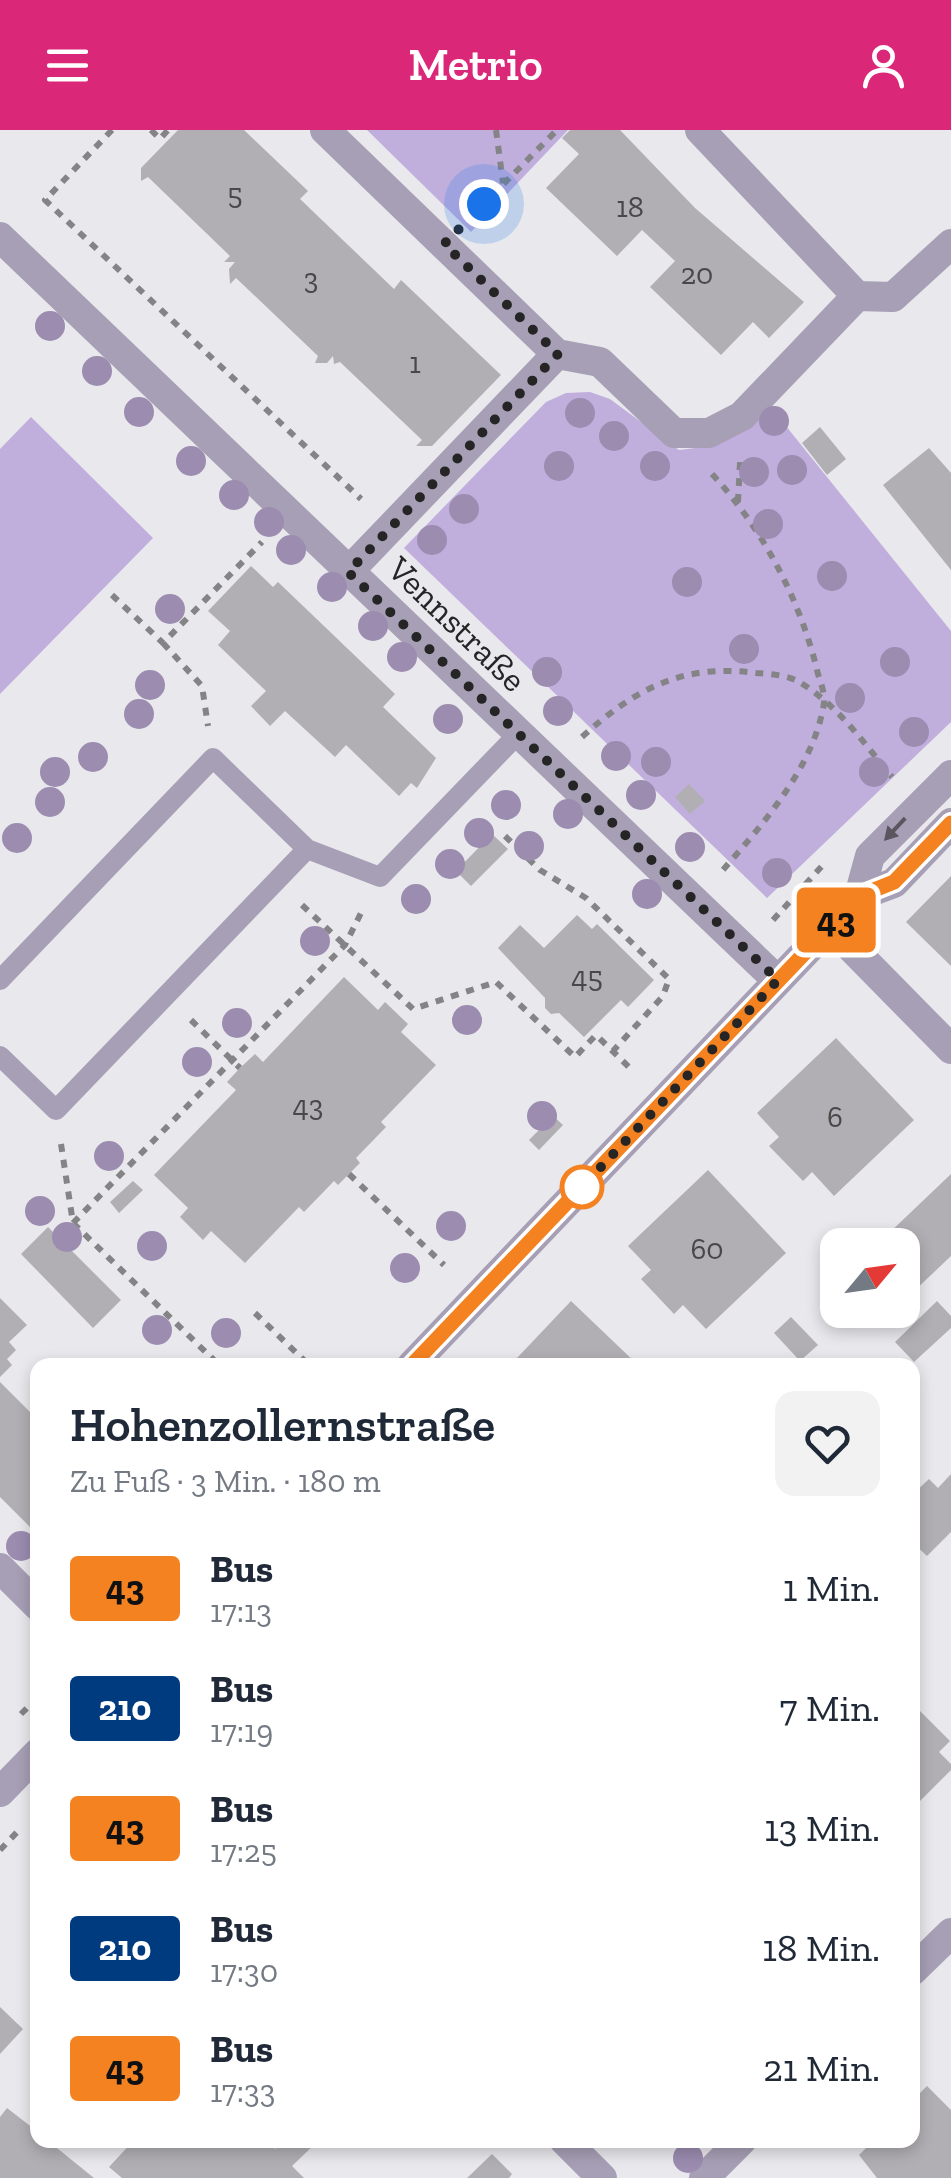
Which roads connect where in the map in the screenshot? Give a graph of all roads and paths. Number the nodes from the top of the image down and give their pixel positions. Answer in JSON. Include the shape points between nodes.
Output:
{"nodes":[{"id":1,"x":112,"y":130,"type":"edge"},
{"id":2,"x":151,"y":130,"type":"edge"},
{"id":3,"x":168,"y":130,"type":"edge"},
{"id":4,"x":325,"y":130,"type":"edge"},
{"id":5,"x":496,"y":130,"type":"edge"},
{"id":6,"x":557,"y":130,"type":"edge"},
{"id":7,"x":700,"y":130,"type":"edge"},
{"id":8,"x":504,"y":184,"type":"junction"},
{"id":9,"x":0,"y":237,"type":"edge"},
{"id":10,"x":444,"y":244,"type":"junction"},
{"id":11,"x":951,"y":244,"type":"edge"},
{"id":12,"x":858,"y":296,"type":"junction"},
{"id":13,"x":558,"y":354,"type":"junction"},
{"id":14,"x":738,"y":502,"type":"dead end"},
{"id":15,"x":288,"y":516,"type":"junction"},
{"id":16,"x":391,"y":527,"type":"junction"},
{"id":17,"x":348,"y":572,"type":"junction"},
{"id":18,"x":112,"y":594,"type":"dead end"},
{"id":19,"x":163,"y":643,"type":"junction"},
{"id":20,"x":825,"y":700,"type":"junction"},
{"id":21,"x":518,"y":734,"type":"junction"},
{"id":22,"x":213,"y":758,"type":"junction"},
{"id":23,"x":552,"y":766,"type":"junction"},
{"id":24,"x":951,"y":775,"type":"edge"},
{"id":25,"x":900,"y":787,"type":"dead end"},
{"id":26,"x":951,"y":823,"type":"edge"},
{"id":27,"x":505,"y":836,"type":"dead end"},
{"id":28,"x":307,"y":849,"type":"junction"},
{"id":29,"x":380,"y":877,"type":"junction"},
{"id":30,"x":276,"y":882,"type":"junction"},
{"id":31,"x":859,"y":896,"type":"junction"},
{"id":32,"x":695,"y":902,"type":"junction"},
{"id":33,"x":830,"y":926,"type":"junction"},
{"id":34,"x":344,"y":944,"type":"junction"},
{"id":35,"x":0,"y":980,"type":"edge"},
{"id":36,"x":778,"y":980,"type":"junction"},
{"id":37,"x":166,"y":996,"type":"junction"},
{"id":38,"x":951,"y":1049,"type":"edge"},
{"id":39,"x":612,"y":1051,"type":"junction"},
{"id":40,"x":0,"y":1056,"type":"edge"},
{"id":41,"x":232,"y":1060,"type":"junction"},
{"id":42,"x":240,"y":1068,"type":"dead end"},
{"id":43,"x":632,"y":1070,"type":"dead end"},
{"id":44,"x":56,"y":1110,"type":"junction"},
{"id":45,"x":349,"y":1174,"type":"dead end"},
{"id":46,"x":73,"y":1223,"type":"junction"},
{"id":47,"x":444,"y":1265,"type":"dead end"},
{"id":48,"x":255,"y":1313,"type":"dead end"},
{"id":49,"x":212,"y":1358,"type":"edge"},
{"id":50,"x":302,"y":1358,"type":"edge"},
{"id":51,"x":419,"y":1358,"type":"edge"},
{"id":52,"x":0,"y":1568,"type":"edge"},
{"id":53,"x":30,"y":1598,"type":"edge"},
{"id":54,"x":30,"y":1761,"type":"edge"},
{"id":55,"x":0,"y":1792,"type":"edge"},
{"id":56,"x":951,"y":1933,"type":"edge"},
{"id":57,"x":920,"y":1963,"type":"edge"},
{"id":58,"x":572,"y":2148,"type":"edge"},
{"id":59,"x":734,"y":2148,"type":"edge"},
{"id":60,"x":602,"y":2178,"type":"edge"},
{"id":61,"x":704,"y":2178,"type":"edge"}],
"edges":[{"from":1,"to":16,"type":"path","via":[[45,200]]},
{"from":2,"to":3,"type":"path","via":[[160,139]]},
{"from":4,"to":10,"type":"street"},
{"from":5,"to":8,"type":"path"},
{"from":6,"to":8,"type":"path"},
{"from":7,"to":12,"type":"street"},
{"from":8,"to":10,"type":"path"},
{"from":9,"to":15,"type":"street","name":"Vennstraße"},
{"from":10,"to":13,"type":"street"},
{"from":11,"to":12,"type":"street","via":[[893,297]]},
{"from":12,"to":13,"type":"street","via":[[742,416],[709,433],[674,433],[600,362]]},
{"from":13,"to":16,"type":"street"},
{"from":14,"to":20,"type":"path","via":[[809,635]]},
{"from":15,"to":17,"type":"street","name":"Vennstraße"},
{"from":15,"to":19,"type":"path"},
{"from":16,"to":17,"type":"street"},
{"from":17,"to":21,"type":"street","name":"Vennstraße"},
{"from":18,"to":19,"type":"path"},
{"from":19,"to":22,"type":"path","via":[[202,686]]},
{"from":20,"to":23,"type":"path","via":[[797,680],[762,673],[718,668],[662,681],[620,704]]},
{"from":20,"to":25,"type":"path"},
{"from":20,"to":32,"type":"path","via":[[786,790]]},
{"from":21,"to":23,"type":"street","name":"Vennstraße"},
{"from":21,"to":29,"type":"lane"},
{"from":22,"to":28,"type":"lane"},
{"from":22,"to":35,"type":"lane"},
{"from":23,"to":32,"type":"street","name":"Vennstraße"},
{"from":24,"to":31,"type":"street","one_way":true,"via":[[870,856]]},
{"from":26,"to":31,"type":"street","via":[[894,882]]},
{"from":27,"to":39,"type":"path","via":[[540,870],[586,898],[670,979],[663,996]]},
{"from":28,"to":29,"type":"lane"},
{"from":28,"to":30,"type":"lane"},
{"from":29,"to":34,"type":"path"},
{"from":30,"to":34,"type":"path"},
{"from":30,"to":37,"type":"lane"},
{"from":31,"to":33,"type":"street"},
{"from":32,"to":36,"type":"street","name":"Vennstraße"},
{"from":33,"to":36,"type":"street"},
{"from":33,"to":38,"type":"street"},
{"from":34,"to":39,"type":"path","via":[[414,1009],[496,982],[575,1057],[596,1035]]},
{"from":34,"to":41,"type":"path"},
{"from":36,"to":51,"type":"street"},
{"from":37,"to":41,"type":"path"},
{"from":37,"to":44,"type":"lane"},
{"from":39,"to":43,"type":"path"},
{"from":40,"to":44,"type":"lane"},
{"from":41,"to":42,"type":"path"},
{"from":41,"to":46,"type":"path"},
{"from":44,"to":46,"type":"path"},
{"from":45,"to":47,"type":"path"},
{"from":46,"to":49,"type":"path"},
{"from":48,"to":50,"type":"path"},
{"from":52,"to":53,"type":"street"},
{"from":54,"to":55,"type":"street"},
{"from":56,"to":57,"type":"street"},
{"from":58,"to":60,"type":"street"},
{"from":59,"to":61,"type":"street"}]}
